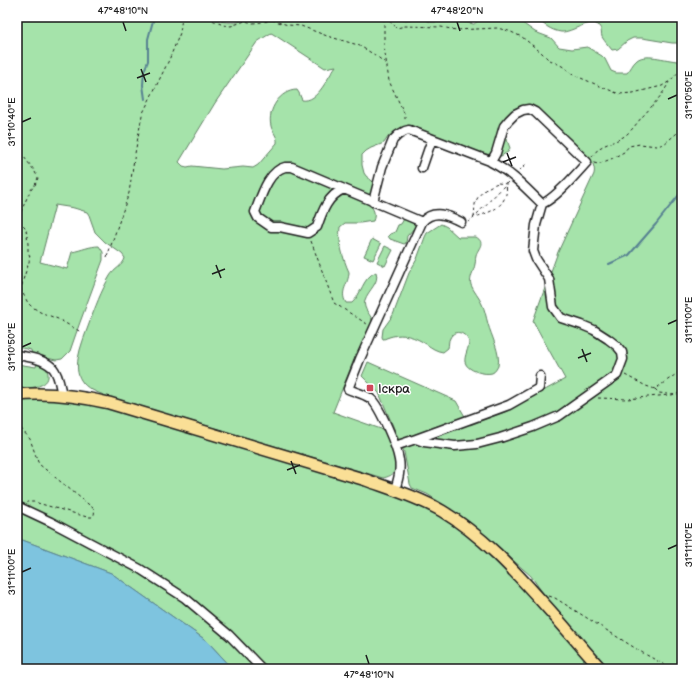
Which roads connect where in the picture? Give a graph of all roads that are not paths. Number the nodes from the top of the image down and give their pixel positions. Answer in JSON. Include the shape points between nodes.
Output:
{"nodes":[{"id":1,"x":432,"y":139,"type":"junction"},
{"id":2,"x":491,"y":162,"type":"junction"},
{"id":3,"x":422,"y":168,"type":"dead end"},
{"id":4,"x":344,"y":189,"type":"junction"},
{"id":5,"x":373,"y":202,"type":"junction"},
{"id":6,"x":542,"y":204,"type":"junction"},
{"id":7,"x":422,"y":222,"type":"junction"},
{"id":8,"x":462,"y":222,"type":"road end"},
{"id":9,"x":17,"y":355,"type":"edge"},
{"id":10,"x":540,"y":376,"type":"dead end"},
{"id":11,"x":17,"y":395,"type":"edge"},
{"id":12,"x":62,"y":395,"type":"junction"},
{"id":13,"x":416,"y":439,"type":"junction"},
{"id":14,"x":395,"y":446,"type":"junction"},
{"id":15,"x":395,"y":490,"type":"junction"},
{"id":16,"x":17,"y":506,"type":"edge"},
{"id":17,"x":262,"y":669,"type":"edge"},
{"id":18,"x":601,"y":669,"type":"edge"}],
"edges":[{"from":1,"to":2,"type":"street"},
{"from":1,"to":3,"type":"street"},
{"from":1,"to":5,"type":"street","via":[[409,130],[393,140],[382,167]]},
{"from":2,"to":6,"type":"street","via":[[514,177]]},
{"from":2,"to":6,"type":"street","via":[[504,126],[509,120],[523,110],[535,112],[587,162],[556,195]]},
{"from":4,"to":4,"type":"street","via":[[292,167],[286,167],[270,178],[255,212],[258,218],[271,227],[308,233],[317,227],[329,200]]},
{"from":4,"to":5,"type":"street"},
{"from":5,"to":7,"type":"street"},
{"from":6,"to":13,"type":"street","via":[[533,251],[549,279],[553,307],[561,318],[594,330],[617,346],[622,352],[623,359],[617,375],[559,416],[490,441],[455,446]]},
{"from":7,"to":8,"type":"street","via":[[427,217],[440,214]]},
{"from":7,"to":14,"type":"street","via":[[348,389],[375,403]]},
{"from":9,"to":12,"type":"street","via":[[37,359],[54,368]]},
{"from":10,"to":13,"type":"street","via":[[539,388],[509,405]]},
{"from":11,"to":12,"type":"main road"},
{"from":12,"to":15,"type":"main road","via":[[132,410]]},
{"from":13,"to":14,"type":"street"},
{"from":14,"to":15,"type":"street","via":[[400,468]]},
{"from":15,"to":18,"type":"main road","via":[[441,511],[487,544],[525,582]]},
{"from":16,"to":17,"type":"street","via":[[140,569],[185,598],[229,635]]}]}
